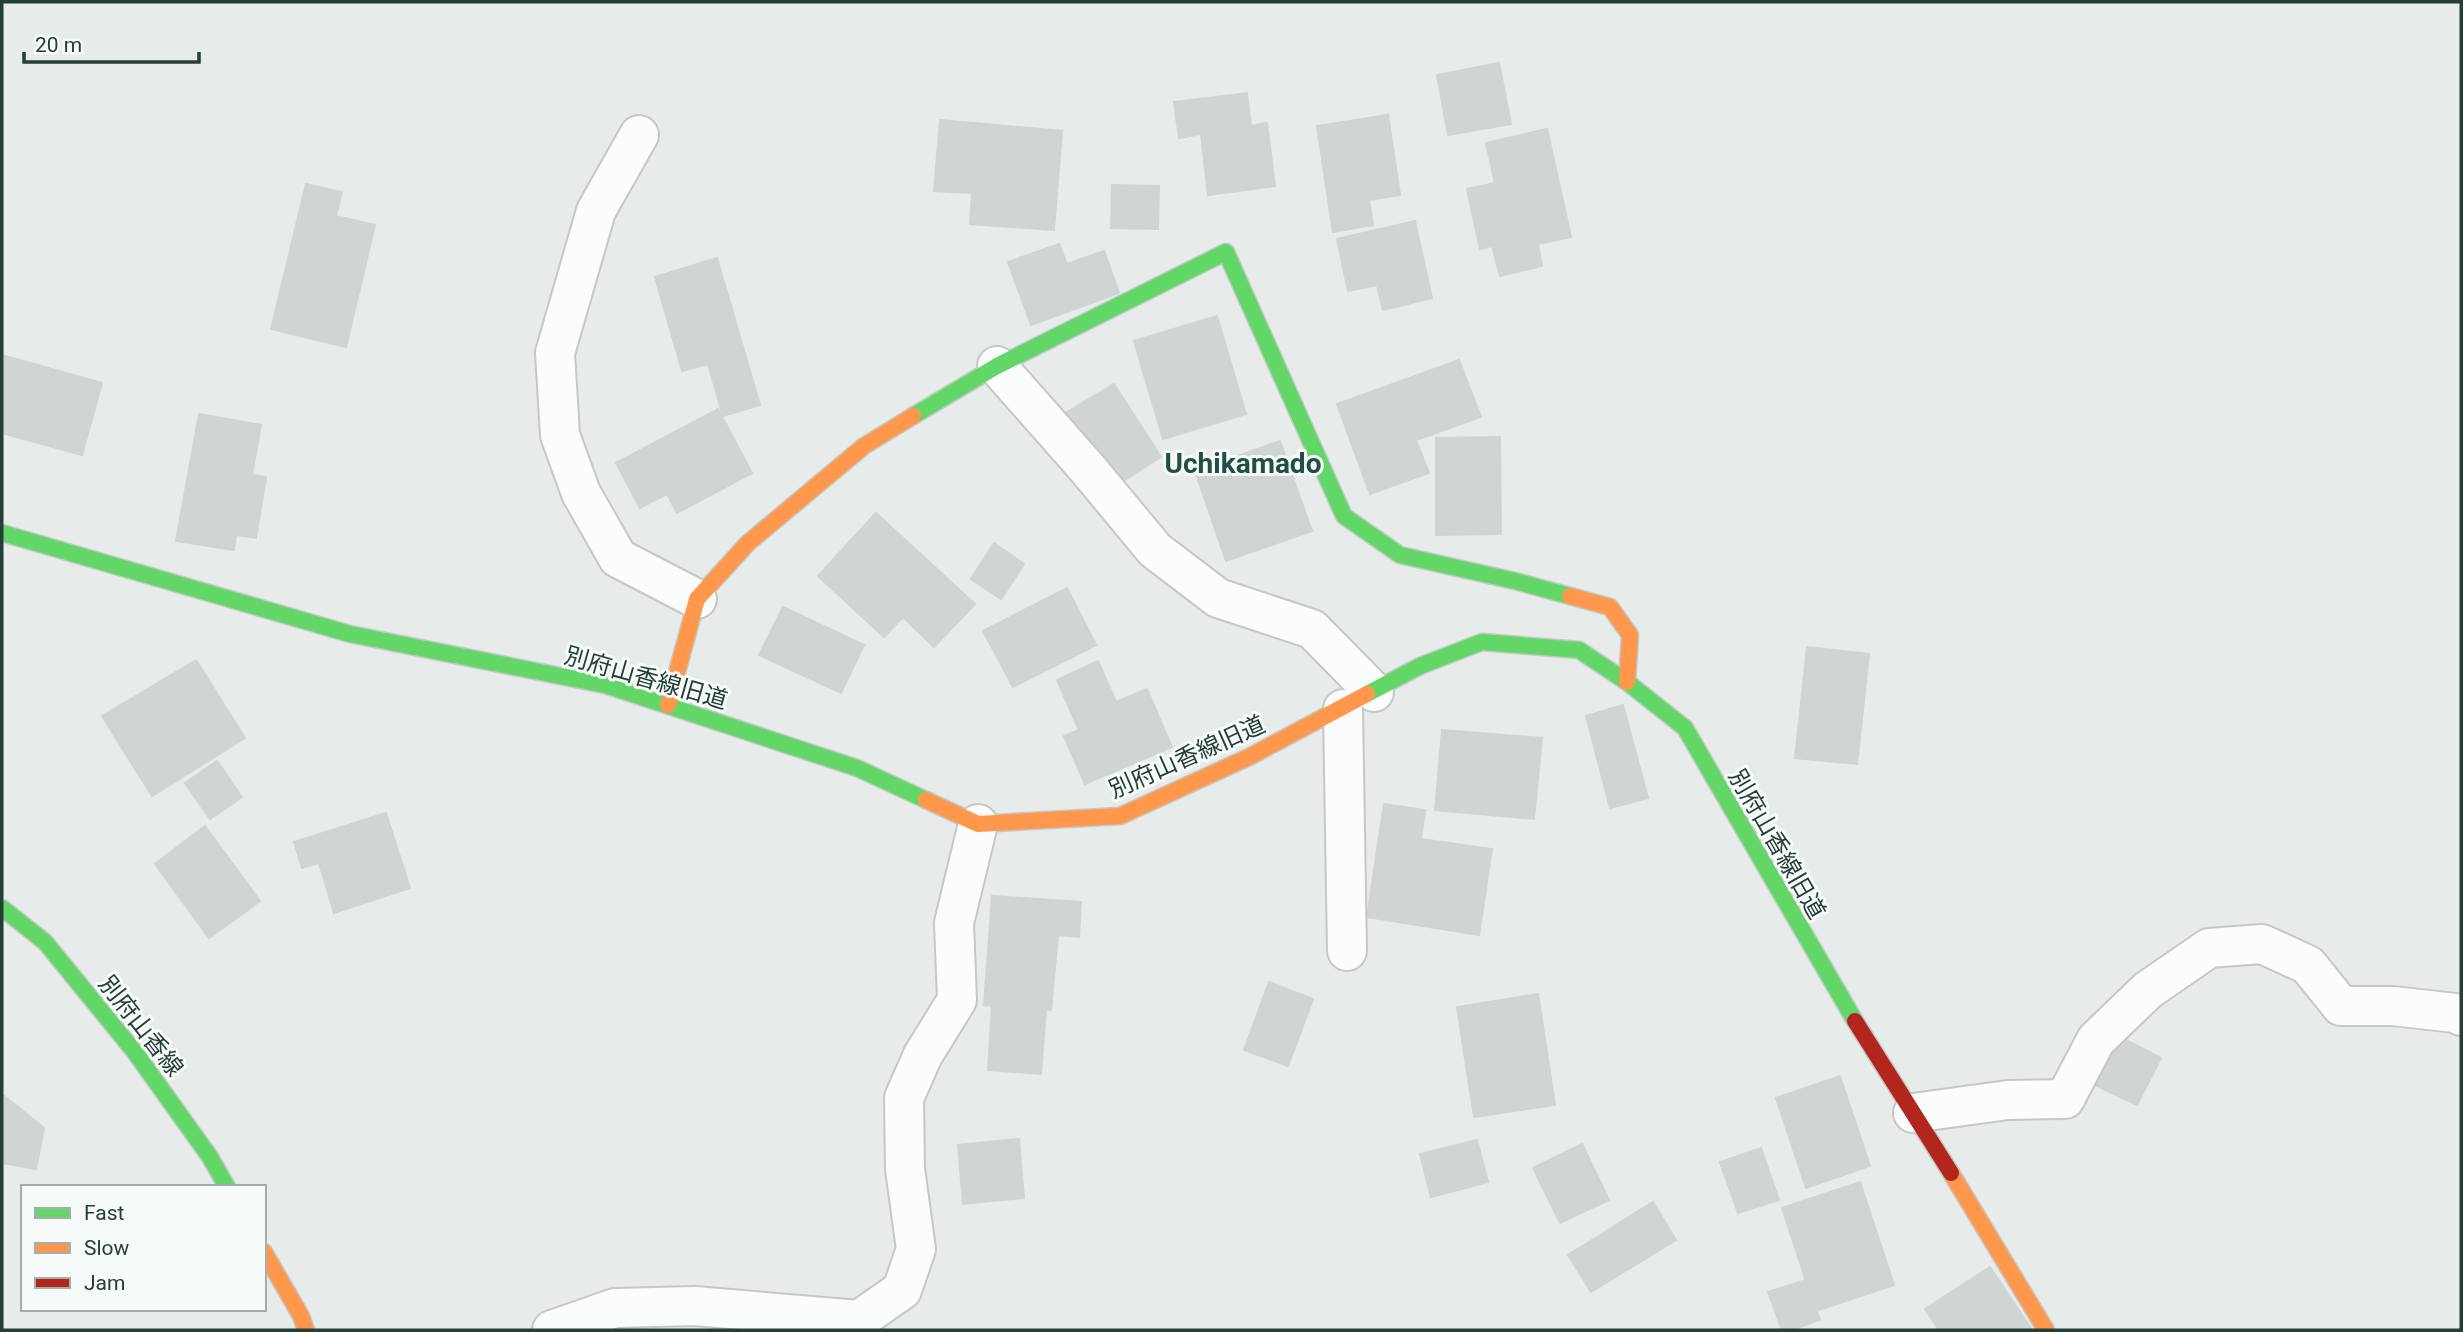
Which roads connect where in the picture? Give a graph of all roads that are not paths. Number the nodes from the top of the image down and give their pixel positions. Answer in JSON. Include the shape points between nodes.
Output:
{"nodes":[{"id":1,"x":639,"y":135,"type":"dead end"},
{"id":2,"x":997,"y":366,"type":"junction"},
{"id":3,"x":2,"y":533,"type":"edge"},
{"id":4,"x":697,"y":599,"type":"junction"},
{"id":5,"x":1627,"y":682,"type":"junction"},
{"id":6,"x":1359,"y":701,"type":"junction"},
{"id":7,"x":668,"y":705,"type":"junction"},
{"id":8,"x":978,"y":824,"type":"junction"},
{"id":9,"x":2,"y":908,"type":"edge"},
{"id":10,"x":1347,"y":951,"type":"dead end"},
{"id":11,"x":2461,"y":1016,"type":"edge"},
{"id":12,"x":1913,"y":1113,"type":"junction"},
{"id":13,"x":226,"y":1185,"type":"edge"},
{"id":14,"x":266,"y":1255,"type":"edge"},
{"id":15,"x":306,"y":1330,"type":"edge"},
{"id":16,"x":552,"y":1330,"type":"edge"},
{"id":17,"x":2046,"y":1330,"type":"edge"}],
"edges":[{"from":1,"to":4,"type":"street","via":[[596,211],[555,353],[560,435],[581,492],[618,558]]},
{"from":2,"to":4,"type":"street","via":[[864,446],[748,543]]},
{"from":2,"to":5,"type":"street","via":[[1226,252],[1344,516],[1401,555],[1611,607],[1630,635]]},
{"from":2,"to":6,"type":"street","via":[[1155,550],[1218,598],[1312,629]]},
{"from":3,"to":7,"type":"street","name":"別府山香線旧道","via":[[350,634],[605,685]]},
{"from":4,"to":7,"type":"street"},
{"from":5,"to":6,"type":"street","name":"別府山香線旧道","via":[[1580,650],[1482,642],[1420,666]]},
{"from":5,"to":12,"type":"street","name":"別府山香線旧道","via":[[1685,728],[1841,999]]},
{"from":6,"to":8,"type":"street","name":"別府山香線旧道","via":[[1120,816]]},
{"from":6,"to":10,"type":"street"},
{"from":7,"to":8,"type":"street","name":"別府山香線旧道","via":[[857,768]]},
{"from":8,"to":16,"type":"street","via":[[954,923],[957,1000],[923,1055],[904,1098],[905,1170],[916,1249],[902,1290],[859,1320],[695,1306],[615,1308]]},
{"from":9,"to":13,"type":"street","name":"別府山香線","via":[[45,942],[134,1051]]},
{"from":11,"to":12,"type":"street","via":[[2393,1006],[2341,1006],[2308,965],[2262,944],[2210,948],[2148,990],[2096,1040],[2065,1099],[2008,1100]]},
{"from":12,"to":17,"type":"street","name":"別府山香線旧道"},
{"from":14,"to":15,"type":"street"}]}
